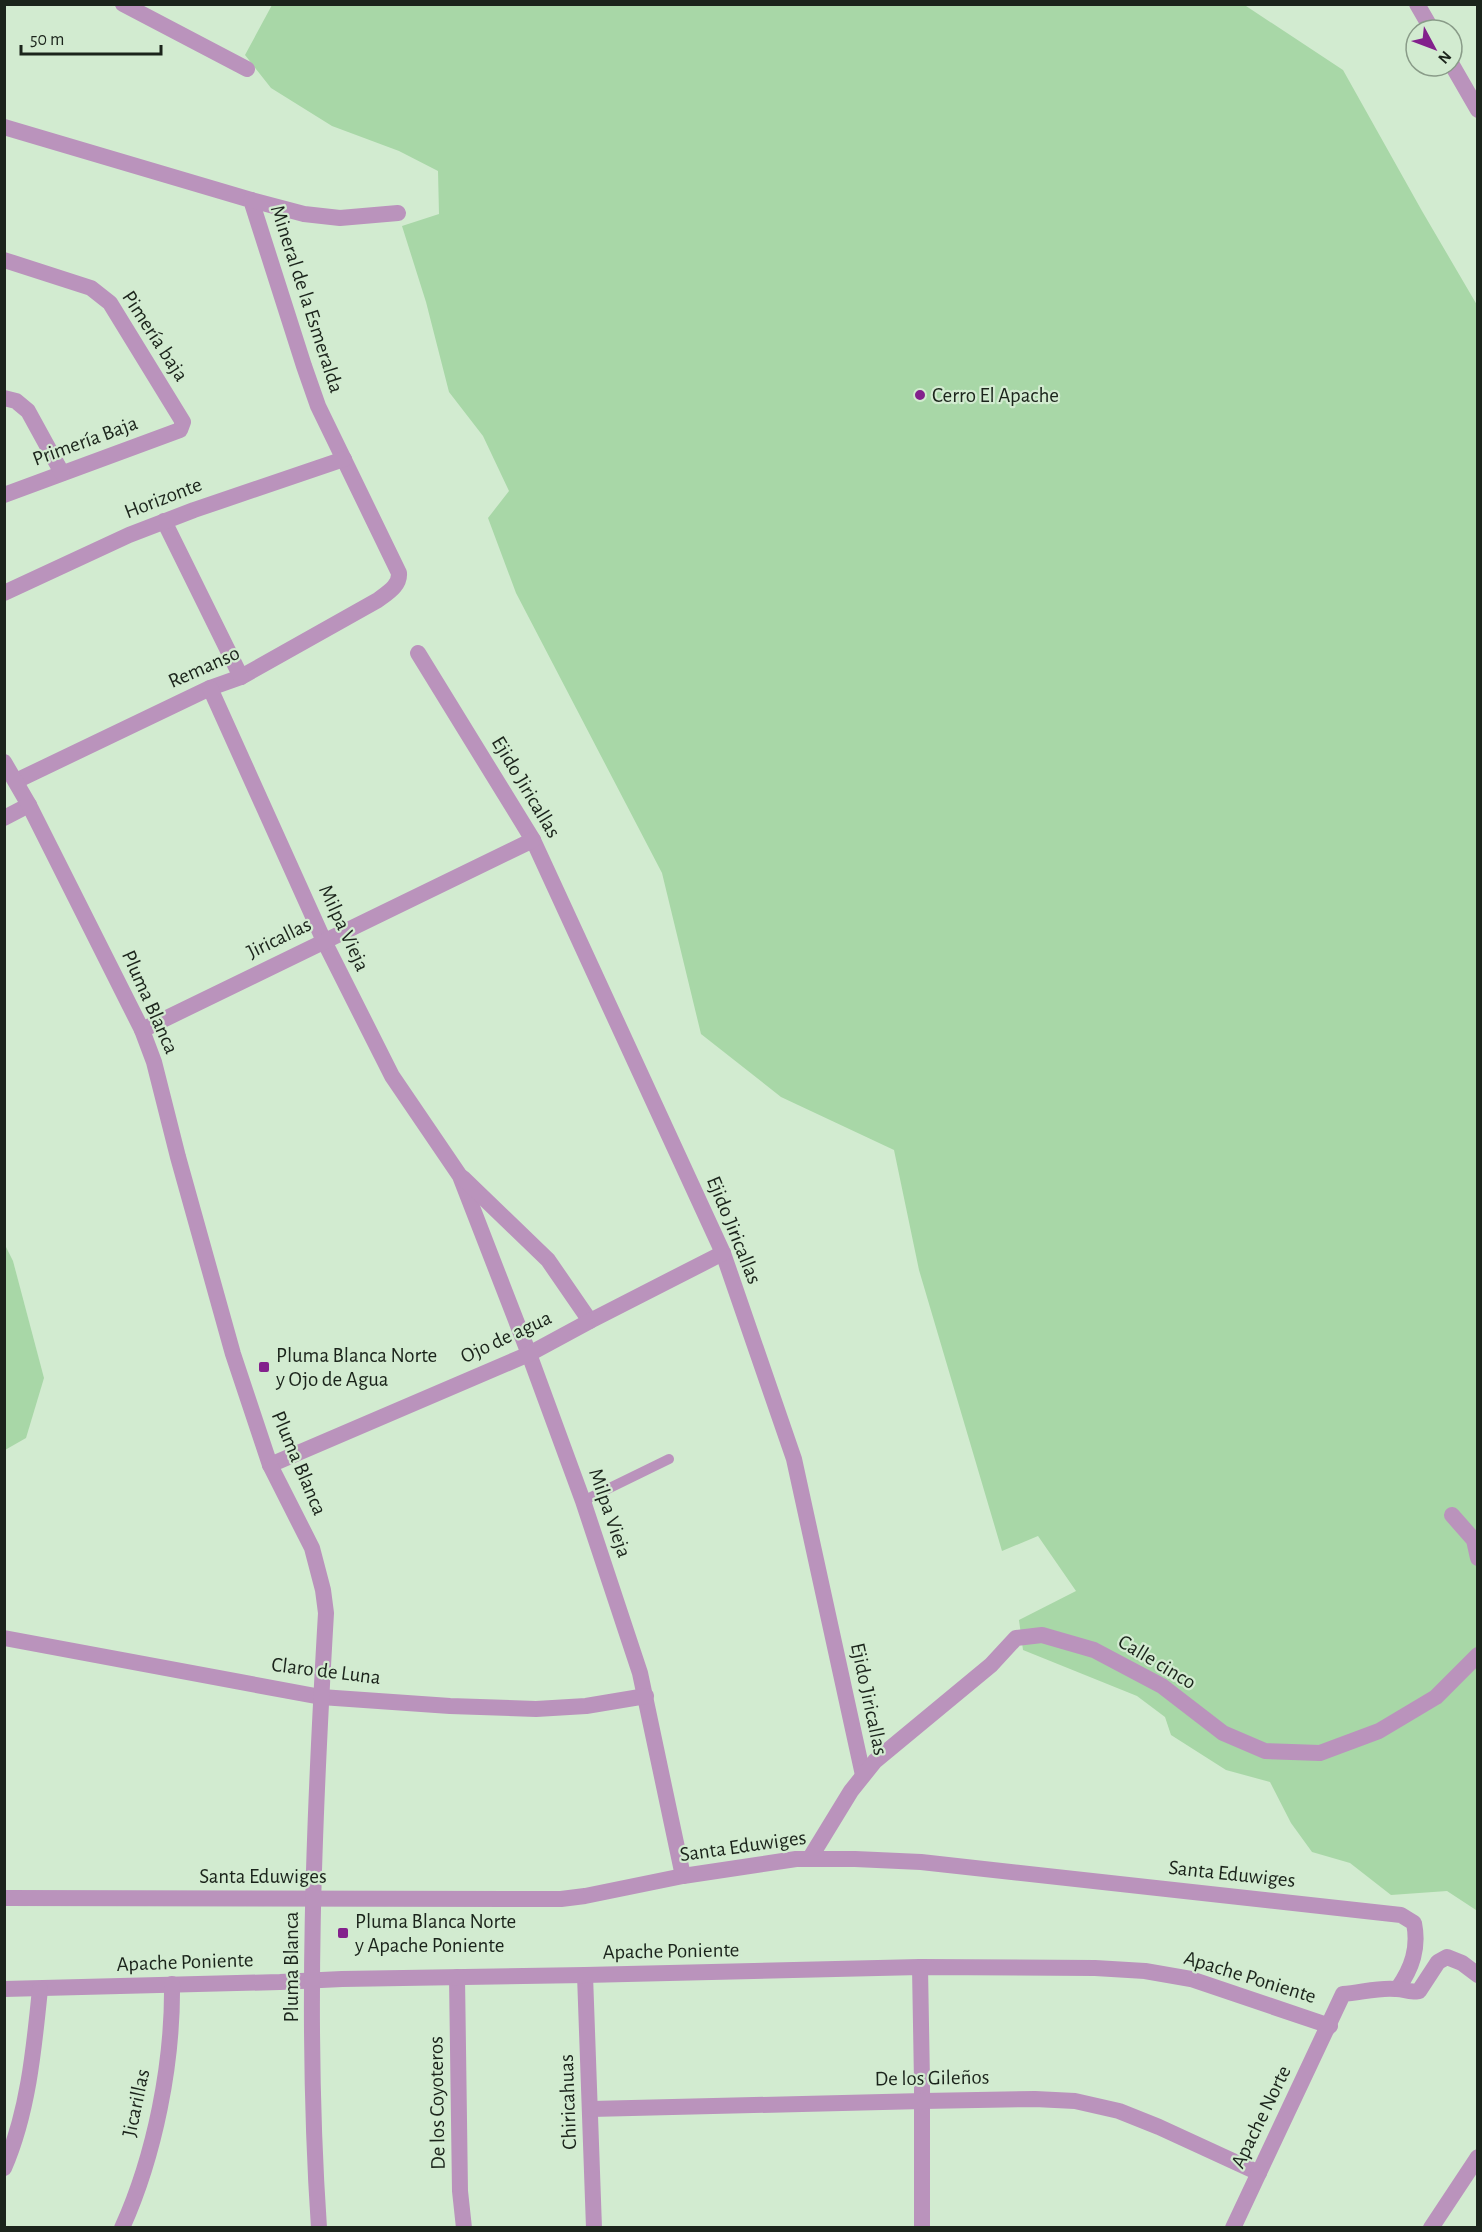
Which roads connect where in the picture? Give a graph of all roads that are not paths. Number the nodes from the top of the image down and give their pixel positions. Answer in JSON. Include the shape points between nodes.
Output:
{"nodes":[{"id":1,"x":123,"y":4,"type":"edge"},
{"id":2,"x":1417,"y":4,"type":"edge"},
{"id":3,"x":1425,"y":18,"type":"edge"},
{"id":4,"x":247,"y":69,"type":"dead end"},
{"id":5,"x":1460,"y":78,"type":"edge"},
{"id":6,"x":1478,"y":110,"type":"edge"},
{"id":7,"x":4,"y":127,"type":"edge"},
{"id":8,"x":251,"y":200,"type":"junction"},
{"id":9,"x":398,"y":213,"type":"dead end"},
{"id":10,"x":4,"y":260,"type":"edge"},
{"id":11,"x":4,"y":398,"type":"edge"},
{"id":12,"x":180,"y":430,"type":"joint"},
{"id":13,"x":344,"y":459,"type":"junction"},
{"id":14,"x":62,"y":473,"type":"junction"},
{"id":15,"x":4,"y":495,"type":"edge"},
{"id":16,"x":164,"y":522,"type":"junction"},
{"id":17,"x":400,"y":578,"type":"joint"},
{"id":18,"x":4,"y":593,"type":"edge"},
{"id":19,"x":418,"y":653,"type":"dead end"},
{"id":20,"x":241,"y":677,"type":"junction"},
{"id":21,"x":210,"y":688,"type":"junction"},
{"id":22,"x":4,"y":762,"type":"edge"},
{"id":23,"x":16,"y":781,"type":"junction"},
{"id":24,"x":29,"y":805,"type":"junction"},
{"id":25,"x":4,"y":818,"type":"edge"},
{"id":26,"x":533,"y":840,"type":"junction"},
{"id":27,"x":324,"y":941,"type":"junction"},
{"id":28,"x":142,"y":1030,"type":"junction"},
{"id":29,"x":460,"y":1176,"type":"junction"},
{"id":30,"x":723,"y":1253,"type":"junction"},
{"id":31,"x":590,"y":1321,"type":"junction"},
{"id":32,"x":529,"y":1354,"type":"junction"},
{"id":33,"x":669,"y":1460,"type":"dead end"},
{"id":34,"x":270,"y":1465,"type":"junction"},
{"id":35,"x":583,"y":1502,"type":"junction"},
{"id":36,"x":1452,"y":1515,"type":"dead end"},
{"id":37,"x":1478,"y":1558,"type":"edge"},
{"id":38,"x":4,"y":1638,"type":"edge"},
{"id":39,"x":1478,"y":1655,"type":"edge"},
{"id":40,"x":646,"y":1696,"type":"junction"},
{"id":41,"x":321,"y":1697,"type":"junction"},
{"id":42,"x":862,"y":1775,"type":"junction"},
{"id":43,"x":810,"y":1858,"type":"junction"},
{"id":44,"x":682,"y":1876,"type":"junction"},
{"id":45,"x":4,"y":1898,"type":"edge"},
{"id":46,"x":313,"y":1899,"type":"junction"},
{"id":47,"x":920,"y":1967,"type":"junction"},
{"id":48,"x":1478,"y":1974,"type":"edge"},
{"id":49,"x":585,"y":1976,"type":"junction"},
{"id":50,"x":457,"y":1977,"type":"junction"},
{"id":51,"x":313,"y":1980,"type":"junction"},
{"id":52,"x":172,"y":1984,"type":"junction"},
{"id":53,"x":1398,"y":1988,"type":"junction"},
{"id":54,"x":4,"y":1989,"type":"edge"},
{"id":55,"x":40,"y":1989,"type":"junction"},
{"id":56,"x":1329,"y":2026,"type":"junction"},
{"id":57,"x":922,"y":2101,"type":"junction"},
{"id":58,"x":591,"y":2109,"type":"junction"},
{"id":59,"x":11,"y":2127,"type":"edge"},
{"id":60,"x":1478,"y":2157,"type":"edge"},
{"id":61,"x":4,"y":2168,"type":"edge"},
{"id":62,"x":1259,"y":2173,"type":"junction"},
{"id":63,"x":122,"y":2228,"type":"edge"},
{"id":64,"x":319,"y":2228,"type":"edge"},
{"id":65,"x":464,"y":2228,"type":"edge"},
{"id":66,"x":594,"y":2228,"type":"edge"},
{"id":67,"x":922,"y":2228,"type":"edge"},
{"id":68,"x":1233,"y":2228,"type":"edge"},
{"id":69,"x":1431,"y":2228,"type":"edge"}],
"edges":[{"from":1,"to":4,"type":"street"},
{"from":2,"to":3,"type":"street"},
{"from":5,"to":6,"type":"street"},
{"from":7,"to":8,"type":"street","name":"Mineral de la Esmeralda"},
{"from":8,"to":9,"type":"street","via":[[304,214],[340,218]]},
{"from":8,"to":13,"type":"street","name":"Mineral de la Esmeralda","via":[[318,406]]},
{"from":10,"to":12,"type":"street","name":"Pimería baja","via":[[91,288],[110,303],[182,419]]},
{"from":11,"to":14,"type":"street","via":[[16,401],[28,411]]},
{"from":12,"to":14,"type":"street","name":"Primería Baja"},
{"from":13,"to":16,"type":"street","name":"Horizonte"},
{"from":13,"to":17,"type":"street","name":"Mineral de la Esmeralda"},
{"from":14,"to":15,"type":"street","name":"Primería Baja"},
{"from":16,"to":18,"type":"street","name":"Horizonte"},
{"from":16,"to":20,"type":"street"},
{"from":17,"to":20,"type":"street","name":"Remanso","via":[[378,600]]},
{"from":19,"to":26,"type":"street","name":"Ejido Jiricallas"},
{"from":20,"to":21,"type":"street","name":"Remanso"},
{"from":21,"to":23,"type":"street","name":"Remanso"},
{"from":21,"to":27,"type":"street","name":"Milpa Vieja"},
{"from":22,"to":23,"type":"street","name":"Pluma Blanca"},
{"from":23,"to":24,"type":"street","name":"Pluma Blanca"},
{"from":24,"to":25,"type":"street"},
{"from":24,"to":28,"type":"street","name":"Pluma Blanca"},
{"from":26,"to":27,"type":"street","name":"Jiricallas"},
{"from":26,"to":30,"type":"street","name":"Ejido Jiricallas"},
{"from":27,"to":28,"type":"street","name":"Jiricallas"},
{"from":27,"to":29,"type":"street","name":"Milpa Vieja","via":[[392,1076]]},
{"from":28,"to":34,"type":"street","name":"Pluma Blanca","via":[[233,1354]]},
{"from":29,"to":31,"type":"street","name":"Milpa Vieja","via":[[548,1260]]},
{"from":29,"to":32,"type":"street","name":"Milpa Vieja"},
{"from":30,"to":31,"type":"street","name":"Ojo de agua"},
{"from":30,"to":42,"type":"street","name":"Ejido Jiricallas","via":[[794,1459]]},
{"from":31,"to":32,"type":"street","name":"Ojo de agua"},
{"from":32,"to":34,"type":"street","name":"Ojo de agua"},
{"from":32,"to":35,"type":"street","name":"Milpa Vieja"},
{"from":33,"to":35,"type":"lane"},
{"from":34,"to":41,"type":"street","name":"Pluma Blanca","via":[[312,1548],[324,1590]]},
{"from":35,"to":40,"type":"street","name":"Milpa Vieja"},
{"from":36,"to":37,"type":"street","via":[[1474,1539]]},
{"from":38,"to":41,"type":"street","name":"Claro de Luna"},
{"from":39,"to":42,"type":"street","name":"Calle cinco","via":[[1436,1697],[1380,1731],[1320,1753],[1265,1751],[1223,1733],[1162,1686],[1094,1650],[1042,1635],[1016,1638],[991,1665]]},
{"from":40,"to":41,"type":"street","name":"Claro de Luna","via":[[536,1709]]},
{"from":40,"to":44,"type":"street","name":"Milpa Vieja"},
{"from":41,"to":46,"type":"street","name":"Pluma Blanca"},
{"from":42,"to":43,"type":"street","name":"Ejido Jiricallas"},
{"from":43,"to":44,"type":"street","name":"Santa Eduwiges"},
{"from":43,"to":53,"type":"street","name":"Santa Eduwiges","via":[[921,1862],[1401,1915],[1414,1923],[1417,1940],[1409,1973]]},
{"from":44,"to":46,"type":"street","name":"Santa Eduwiges","via":[[561,1899]]},
{"from":45,"to":46,"type":"street","name":"Santa Eduwiges"},
{"from":46,"to":51,"type":"street","name":"Pluma Blanca"},
{"from":47,"to":49,"type":"street","name":"Apache Poniente"},
{"from":47,"to":56,"type":"street","name":"Apache Poniente","via":[[1145,1971],[1191,1979]]},
{"from":47,"to":57,"type":"street"},
{"from":48,"to":53,"type":"street","via":[[1447,1957],[1438,1962],[1419,1991],[1408,1993]]},
{"from":49,"to":50,"type":"street","name":"Apache Poniente"},
{"from":49,"to":58,"type":"street","name":"Chiricahuas"},
{"from":50,"to":51,"type":"street","name":"Apache Poniente"},
{"from":50,"to":65,"type":"street","name":"De los Coyoteros"},
{"from":51,"to":52,"type":"street","name":"Apache Poniente"},
{"from":51,"to":64,"type":"street","name":"Pluma Blanca"},
{"from":52,"to":55,"type":"street","name":"Apache Poniente"},
{"from":52,"to":63,"type":"street","name":"Jicarillas","via":[[166,2079],[155,2131],[132,2208]]},
{"from":53,"to":56,"type":"street","name":"Apache Norte","via":[[1343,1994]]},
{"from":54,"to":55,"type":"street","name":"Apache Poniente"},
{"from":55,"to":59,"type":"street","via":[[25,2100]]},
{"from":56,"to":62,"type":"street","name":"Apache Norte"},
{"from":57,"to":58,"type":"street","name":"De los Gileños"},
{"from":57,"to":62,"type":"street","name":"De los Gileños","via":[[1075,2101],[1130,2115]]},
{"from":57,"to":67,"type":"street"},
{"from":58,"to":66,"type":"street","name":"Chiricahuas"},
{"from":59,"to":61,"type":"street"},
{"from":60,"to":69,"type":"street"},
{"from":62,"to":68,"type":"street","name":"Apache Norte"}]}
